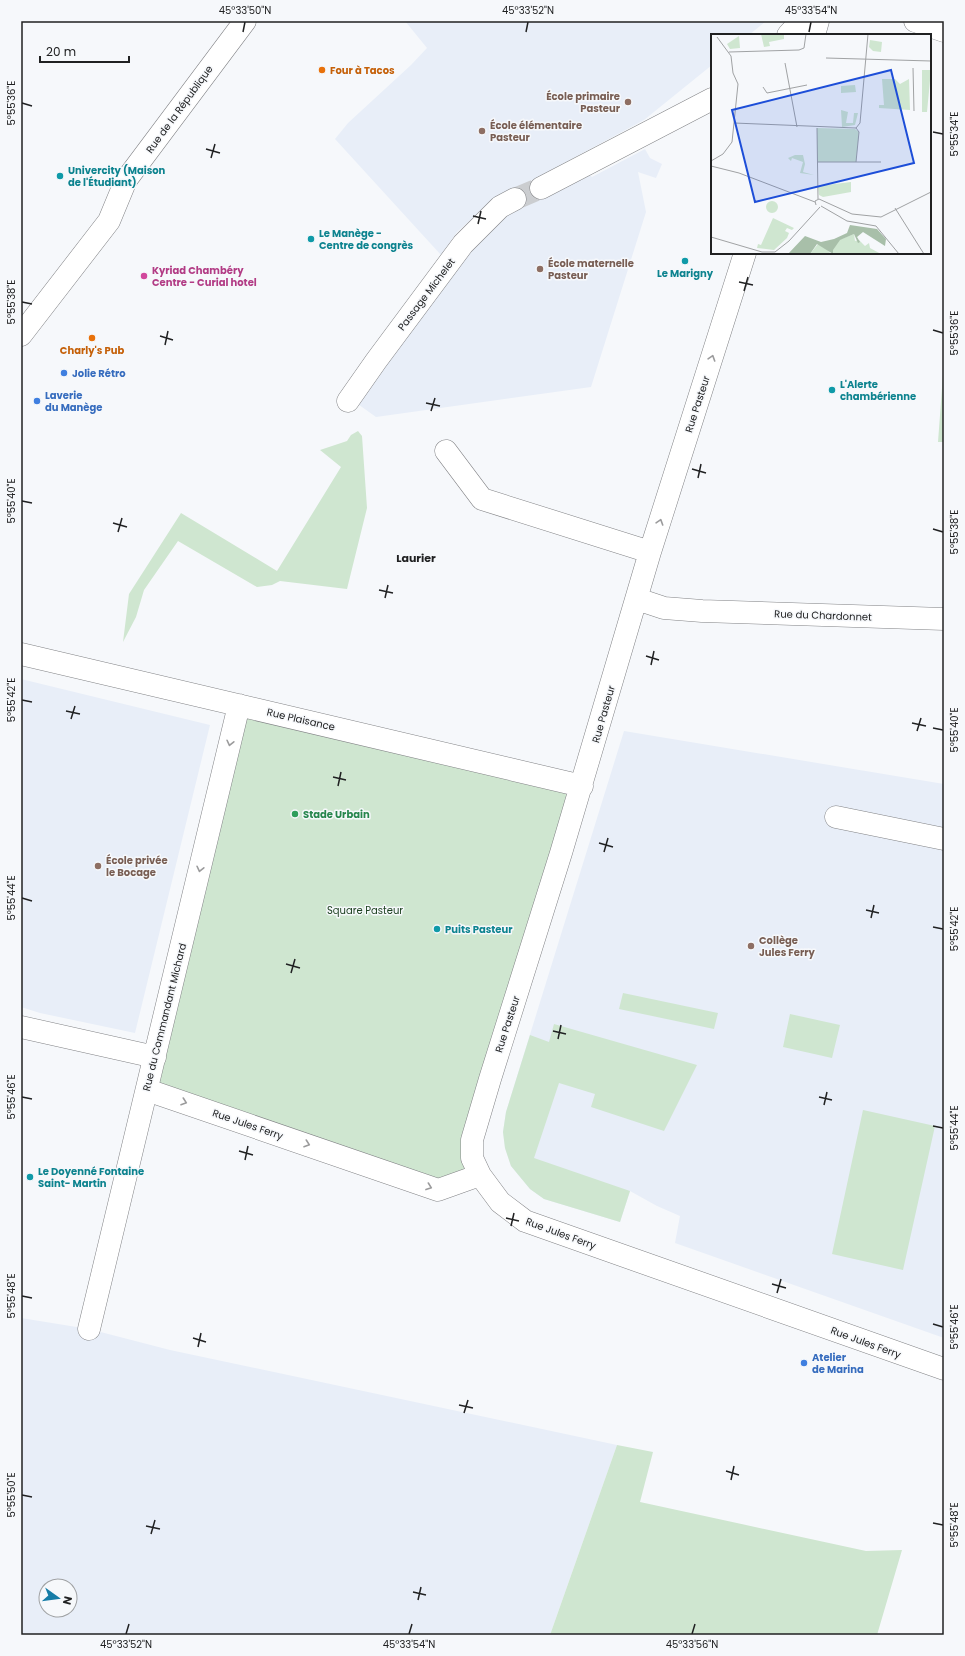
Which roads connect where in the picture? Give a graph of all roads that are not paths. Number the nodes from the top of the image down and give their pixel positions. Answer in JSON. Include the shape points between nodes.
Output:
{"nodes":[{"id":1,"x":245,"y":21,"type":"edge"},
{"id":2,"x":801,"y":21,"type":"edge"},
{"id":3,"x":818,"y":21,"type":"edge"},
{"id":4,"x":915,"y":21,"type":"edge"},
{"id":5,"x":944,"y":31,"type":"edge"},
{"id":6,"x":789,"y":34,"type":"edge"},
{"id":7,"x":814,"y":34,"type":"edge"},
{"id":8,"x":711,"y":100,"type":"edge"},
{"id":9,"x":541,"y":188,"type":"tunnel mouth"},
{"id":10,"x":515,"y":199,"type":"tunnel mouth"},
{"id":11,"x":745,"y":254,"type":"edge"},
{"id":12,"x":21,"y":336,"type":"edge"},
{"id":13,"x":348,"y":401,"type":"dead end"},
{"id":14,"x":446,"y":451,"type":"dead end"},
{"id":15,"x":650,"y":552,"type":"junction"},
{"id":16,"x":637,"y":599,"type":"junction"},
{"id":17,"x":944,"y":619,"type":"edge"},
{"id":18,"x":21,"y":654,"type":"edge"},
{"id":19,"x":239,"y":705,"type":"junction"},
{"id":20,"x":582,"y":786,"type":"junction"},
{"id":21,"x":836,"y":817,"type":"dead end"},
{"id":22,"x":944,"y":840,"type":"edge"},
{"id":23,"x":21,"y":1027,"type":"edge"},
{"id":24,"x":155,"y":1057,"type":"junction"},
{"id":25,"x":147,"y":1090,"type":"junction"},
{"id":26,"x":480,"y":1175,"type":"junction"},
{"id":27,"x":89,"y":1329,"type":"dead end"},
{"id":28,"x":944,"y":1369,"type":"edge"}],
"edges":[{"from":1,"to":12,"type":"street","name":"Rue de la République","via":[[126,180],[109,221]]},
{"from":2,"to":6,"type":"street"},
{"from":3,"to":7,"type":"street"},
{"from":4,"to":5,"type":"street"},
{"from":8,"to":9,"type":"street"},
{"from":10,"to":13,"type":"street","name":"Passage Michelet","via":[[500,207],[463,244]]},
{"from":15,"to":11,"type":"street","name":"Rue Pasteur","one_way":true},
{"from":14,"to":15,"type":"street","via":[[482,499]]},
{"from":15,"to":16,"type":"street","name":"Rue Pasteur"},
{"from":16,"to":17,"type":"street","name":"Rue du Chardonnet","via":[[664,608],[702,611]]},
{"from":16,"to":20,"type":"street","name":"Rue Pasteur"},
{"from":18,"to":19,"type":"street","name":"Rue Plaisance"},
{"from":19,"to":20,"type":"street","name":"Rue Plaisance"},
{"from":19,"to":24,"type":"street","name":"Rue du Commandant Michard","one_way":true},
{"from":20,"to":26,"type":"street","name":"Rue Pasteur","via":[[472,1140],[472,1158]]},
{"from":21,"to":22,"type":"street"},
{"from":23,"to":24,"type":"street"},
{"from":24,"to":25,"type":"street","name":"Rue du Commandant Michard"},
{"from":25,"to":26,"type":"street","name":"Rue Jules Ferry","one_way":true,"via":[[438,1190]]},
{"from":25,"to":27,"type":"street","name":"Rue du Commandant Michard"},
{"from":26,"to":28,"type":"street","name":"Rue Jules Ferry","via":[[500,1202],[524,1221]]}]}
